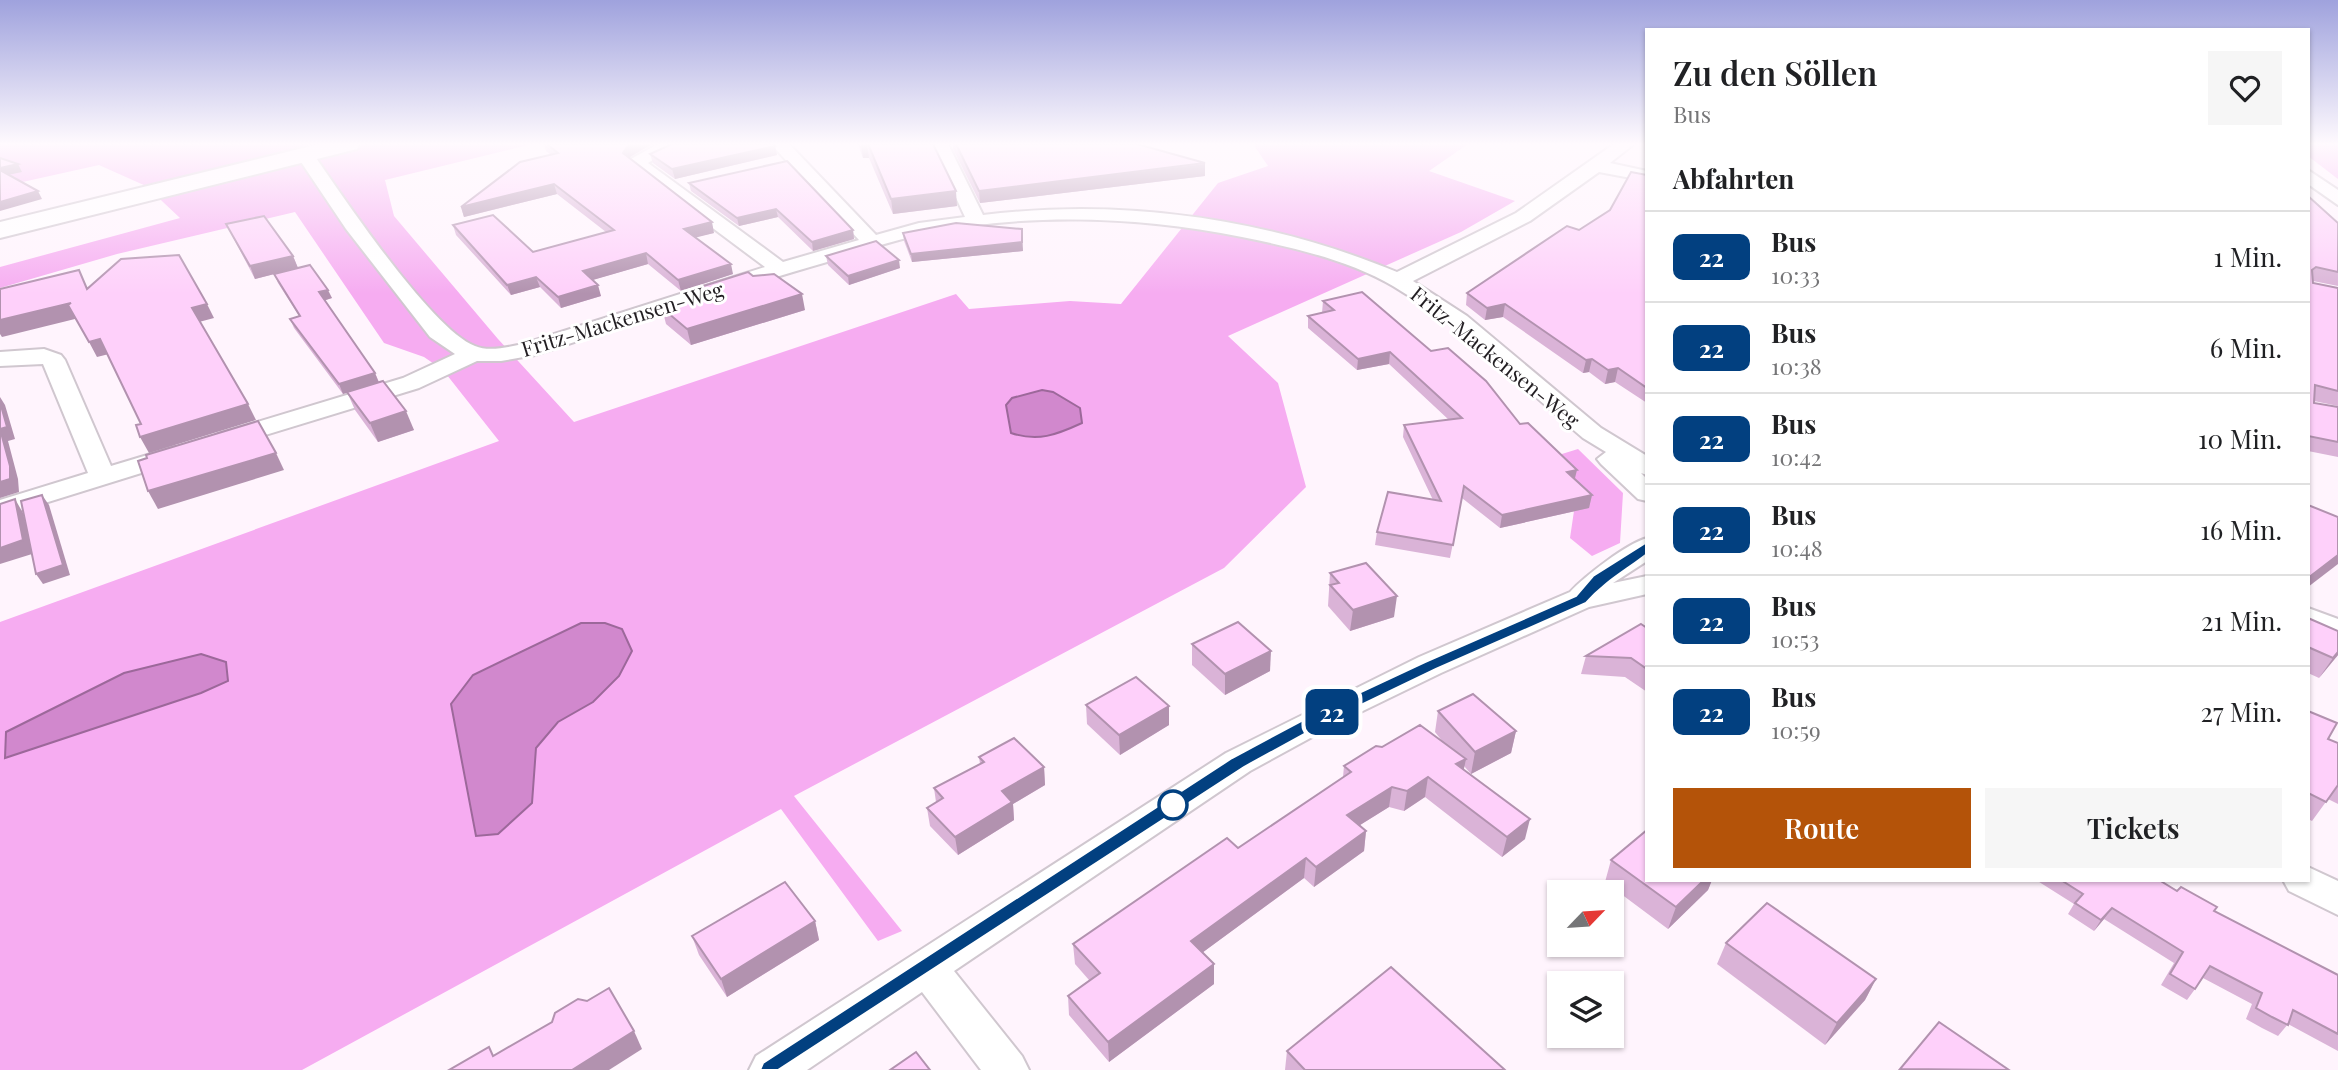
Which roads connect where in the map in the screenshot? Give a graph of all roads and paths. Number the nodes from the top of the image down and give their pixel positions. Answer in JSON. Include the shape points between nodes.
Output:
{"nodes":[{"id":1,"x":149,"y":194,"type":"edge"},
{"id":2,"x":332,"y":194,"type":"edge"},
{"id":3,"x":677,"y":194,"type":"edge"},
{"id":4,"x":826,"y":194,"type":"edge"},
{"id":5,"x":963,"y":194,"type":"edge"},
{"id":6,"x":1556,"y":194,"type":"edge"},
{"id":7,"x":2310,"y":198,"type":"edge"},
{"id":8,"x":2338,"y":200,"type":"edge"},
{"id":9,"x":976,"y":220,"type":"junction"},
{"id":10,"x":0,"y":230,"type":"edge"},
{"id":11,"x":871,"y":241,"type":"junction"},
{"id":12,"x":780,"y":268,"type":"junction"},
{"id":13,"x":1398,"y":280,"type":"junction"},
{"id":14,"x":471,"y":355,"type":"junction"},
{"id":15,"x":0,"y":359,"type":"edge"},
{"id":16,"x":1592,"y":433,"type":"junction"},
{"id":17,"x":1645,"y":466,"type":"edge"},
{"id":18,"x":102,"y":476,"type":"junction"},
{"id":19,"x":1645,"y":491,"type":"edge"},
{"id":20,"x":0,"y":509,"type":"edge"},
{"id":21,"x":1645,"y":549,"type":"edge"},
{"id":22,"x":1645,"y":585,"type":"edge"},
{"id":23,"x":1581,"y":600,"type":"junction"},
{"id":24,"x":2310,"y":619,"type":"edge"},
{"id":25,"x":2338,"y":630,"type":"edge"},
{"id":26,"x":2306,"y":882,"type":"edge"},
{"id":27,"x":2338,"y":898,"type":"edge"},
{"id":28,"x":927,"y":967,"type":"junction"},
{"id":29,"x":771,"y":1070,"type":"edge"},
{"id":30,"x":1007,"y":1070,"type":"edge"}],
"edges":[{"from":1,"to":10,"type":"main road"},
{"from":2,"to":14,"type":"street","via":[[438,332]]},
{"from":3,"to":12,"type":"street"},
{"from":4,"to":11,"type":"street"},
{"from":5,"to":9,"type":"street"},
{"from":6,"to":13,"type":"street","via":[[1523,217]]},
{"from":7,"to":8,"type":"street"},
{"from":9,"to":11,"type":"street","name":"Fritz-Mackensen-Weg"},
{"from":9,"to":13,"type":"street","name":"Fritz-Mackensen-Weg","via":[[1117,214],[1202,223],[1310,247]]},
{"from":11,"to":12,"type":"street","name":"Fritz-Mackensen-Weg"},
{"from":12,"to":14,"type":"street","name":"Fritz-Mackensen-Weg","via":[[527,350]]},
{"from":13,"to":16,"type":"street","name":"Fritz-Mackensen-Weg","via":[[1459,321]]},
{"from":14,"to":18,"type":"street","via":[[411,383]]},
{"from":15,"to":18,"type":"street","via":[[44,356],[53,360]]},
{"from":16,"to":17,"type":"street","name":"Fritz-Mackensen-Weg"},
{"from":16,"to":19,"type":"street","name":"Fritz-Mackensen-Weg","via":[[1612,462]]},
{"from":18,"to":20,"type":"street"},
{"from":21,"to":23,"type":"street","via":[[1598,579]]},
{"from":22,"to":23,"type":"street"},
{"from":23,"to":28,"type":"street","via":[[1418,671],[1238,762]]},
{"from":24,"to":25,"type":"street"},
{"from":26,"to":27,"type":"street"},
{"from":28,"to":29,"type":"street"},
{"from":28,"to":30,"type":"street"}]}
